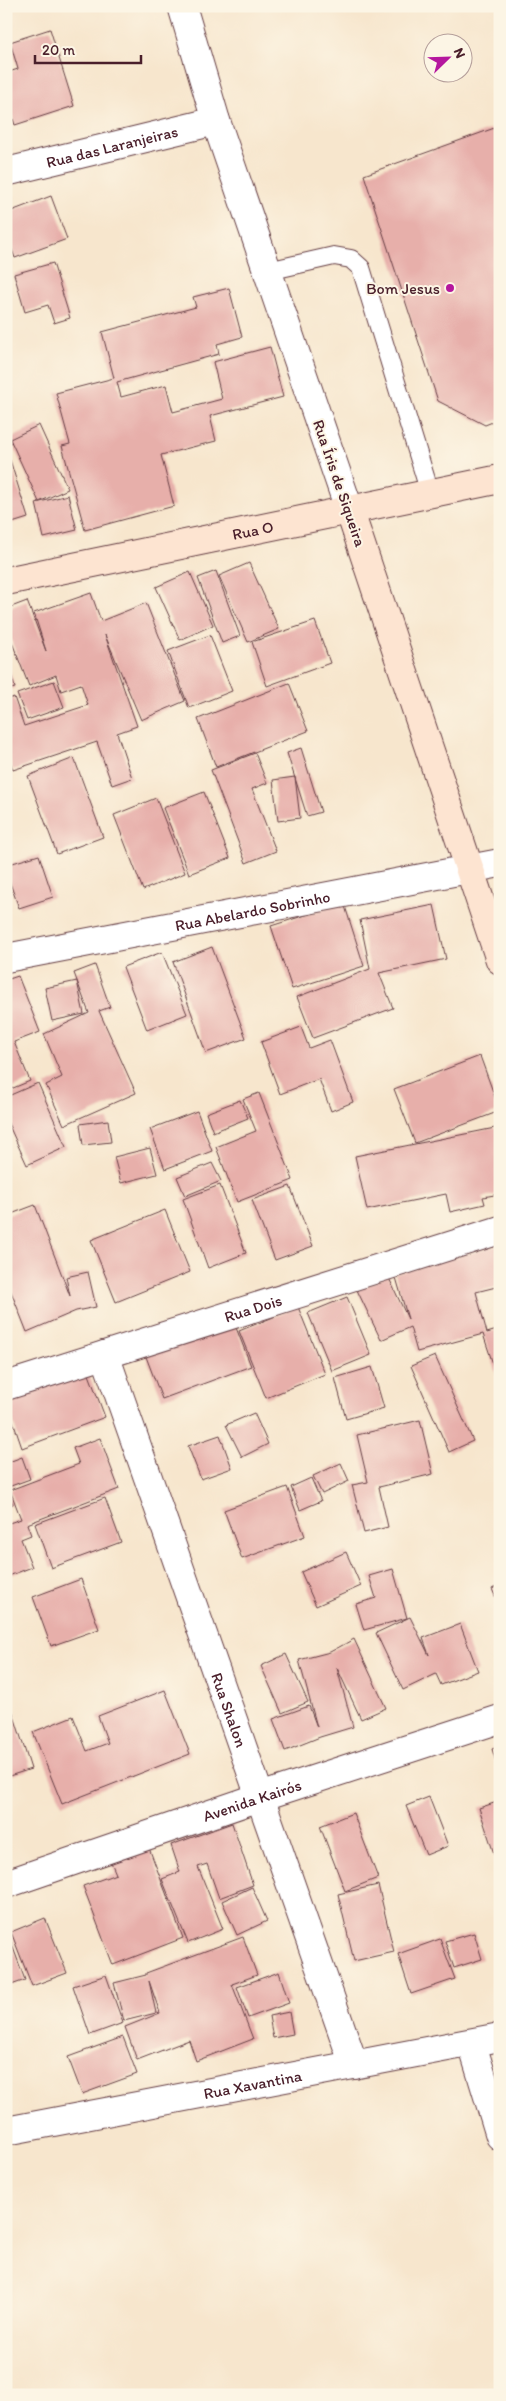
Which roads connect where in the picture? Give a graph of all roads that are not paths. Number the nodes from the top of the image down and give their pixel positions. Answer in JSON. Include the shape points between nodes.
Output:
{"nodes":[{"id":1,"x":182,"y":6,"type":"edge"},
{"id":2,"x":216,"y":121,"type":"junction"},
{"id":3,"x":6,"y":172,"type":"edge"},
{"id":4,"x":268,"y":271,"type":"junction"},
{"id":5,"x":500,"y":479,"type":"edge"},
{"id":6,"x":430,"y":493,"type":"junction"},
{"id":7,"x":349,"y":509,"type":"junction"},
{"id":8,"x":6,"y":581,"type":"edge"},
{"id":9,"x":500,"y":863,"type":"edge"},
{"id":10,"x":468,"y":869,"type":"junction"},
{"id":11,"x":6,"y":958,"type":"edge"},
{"id":12,"x":500,"y":960,"type":"edge"},
{"id":13,"x":500,"y":1230,"type":"edge"},
{"id":14,"x":104,"y":1354,"type":"junction"},
{"id":15,"x":6,"y":1386,"type":"edge"},
{"id":16,"x":500,"y":1720,"type":"edge"},
{"id":17,"x":260,"y":1797,"type":"junction"},
{"id":18,"x":6,"y":1884,"type":"edge"},
{"id":19,"x":500,"y":2037,"type":"edge"},
{"id":20,"x":472,"y":2044,"type":"junction"},
{"id":21,"x":354,"y":2065,"type":"junction"},
{"id":22,"x":6,"y":2131,"type":"edge"},
{"id":23,"x":500,"y":2136,"type":"edge"}],
"edges":[{"from":1,"to":2,"type":"street","name":"Rua Íris de Siqueira"},
{"from":2,"to":3,"type":"street","name":"Rua das Laranjeiras"},
{"from":2,"to":4,"type":"street","name":"Rua Íris de Siqueira"},
{"from":4,"to":6,"type":"lane","via":[[334,256],[351,259],[361,268]]},
{"from":4,"to":7,"type":"street","name":"Rua Íris de Siqueira"},
{"from":5,"to":6,"type":"street","name":"Rua O"},
{"from":6,"to":7,"type":"street","name":"Rua O"},
{"from":7,"to":8,"type":"street","name":"Rua O"},
{"from":7,"to":10,"type":"street","name":"Rua Íris de Siqueira"},
{"from":9,"to":10,"type":"street","name":"Rua Abelardo Sobrinho"},
{"from":10,"to":11,"type":"street","name":"Rua Abelardo Sobrinho"},
{"from":10,"to":12,"type":"street","name":"Rua Íris de Siqueira"},
{"from":13,"to":14,"type":"street","name":"Rua Dois"},
{"from":14,"to":15,"type":"street","name":"Rua Dois"},
{"from":14,"to":17,"type":"street","name":"Rua Shalon"},
{"from":16,"to":17,"type":"street","name":"Avenida Kairós"},
{"from":17,"to":18,"type":"street","name":"Avenida Kairós"},
{"from":17,"to":21,"type":"street","name":"Rua Shalon"},
{"from":19,"to":20,"type":"street","name":"Rua Xavantina"},
{"from":20,"to":21,"type":"street","name":"Rua Xavantina"},
{"from":20,"to":23,"type":"street"},
{"from":21,"to":22,"type":"street","name":"Rua Xavantina"}]}
